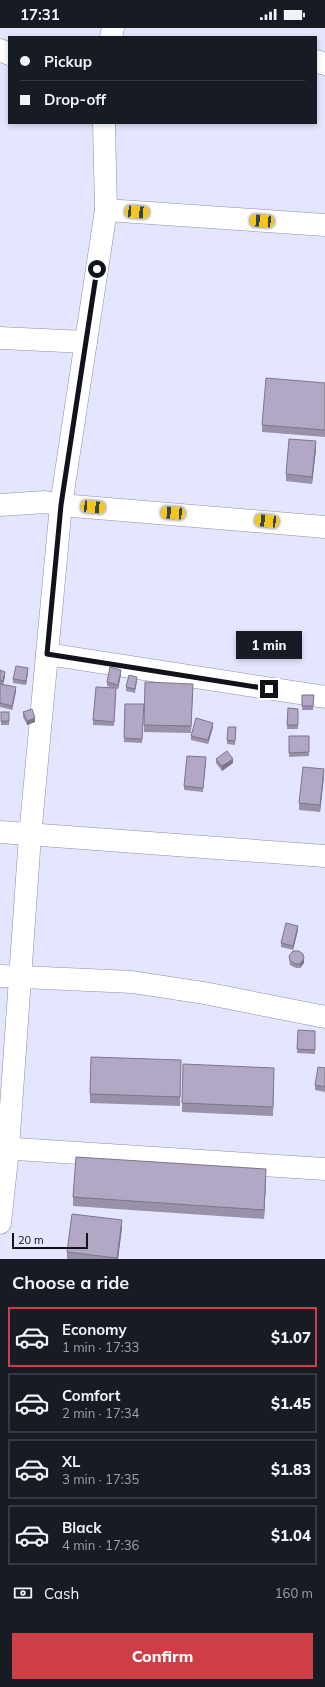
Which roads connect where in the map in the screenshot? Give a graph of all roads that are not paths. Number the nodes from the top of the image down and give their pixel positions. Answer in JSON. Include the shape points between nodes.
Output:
{"nodes":[{"id":1,"x":104,"y":124,"type":"edge"},
{"id":2,"x":106,"y":210,"type":"junction"},
{"id":3,"x":325,"y":225,"type":"edge"},
{"id":4,"x":0,"y":338,"type":"edge"},
{"id":5,"x":86,"y":342,"type":"junction"},
{"id":6,"x":0,"y":505,"type":"edge"},
{"id":7,"x":61,"y":505,"type":"junction"},
{"id":8,"x":325,"y":526,"type":"edge"},
{"id":9,"x":47,"y":654,"type":"junction"},
{"id":10,"x":325,"y":696,"type":"edge"},
{"id":11,"x":0,"y":832,"type":"edge"},
{"id":12,"x":30,"y":836,"type":"junction"},
{"id":13,"x":325,"y":856,"type":"edge"},
{"id":14,"x":10,"y":977,"type":"edge"},
{"id":15,"x":325,"y":1017,"type":"edge"},
{"id":16,"x":4,"y":1149,"type":"edge"},
{"id":17,"x":325,"y":1169,"type":"edge"},
{"id":18,"x":0,"y":1223,"type":"edge"}],
"edges":[{"from":1,"to":2,"type":"street"},
{"from":2,"to":3,"type":"street"},
{"from":2,"to":5,"type":"street"},
{"from":4,"to":5,"type":"street"},
{"from":5,"to":7,"type":"street"},
{"from":6,"to":7,"type":"street","via":[[45,502]]},
{"from":7,"to":8,"type":"street"},
{"from":7,"to":9,"type":"street"},
{"from":9,"to":10,"type":"street"},
{"from":9,"to":12,"type":"street"},
{"from":11,"to":12,"type":"street"},
{"from":12,"to":13,"type":"street"},
{"from":12,"to":14,"type":"street"},
{"from":14,"to":15,"type":"street","via":[[132,982],[211,994]]},
{"from":14,"to":16,"type":"street"},
{"from":16,"to":17,"type":"street"},
{"from":16,"to":18,"type":"street"}]}
